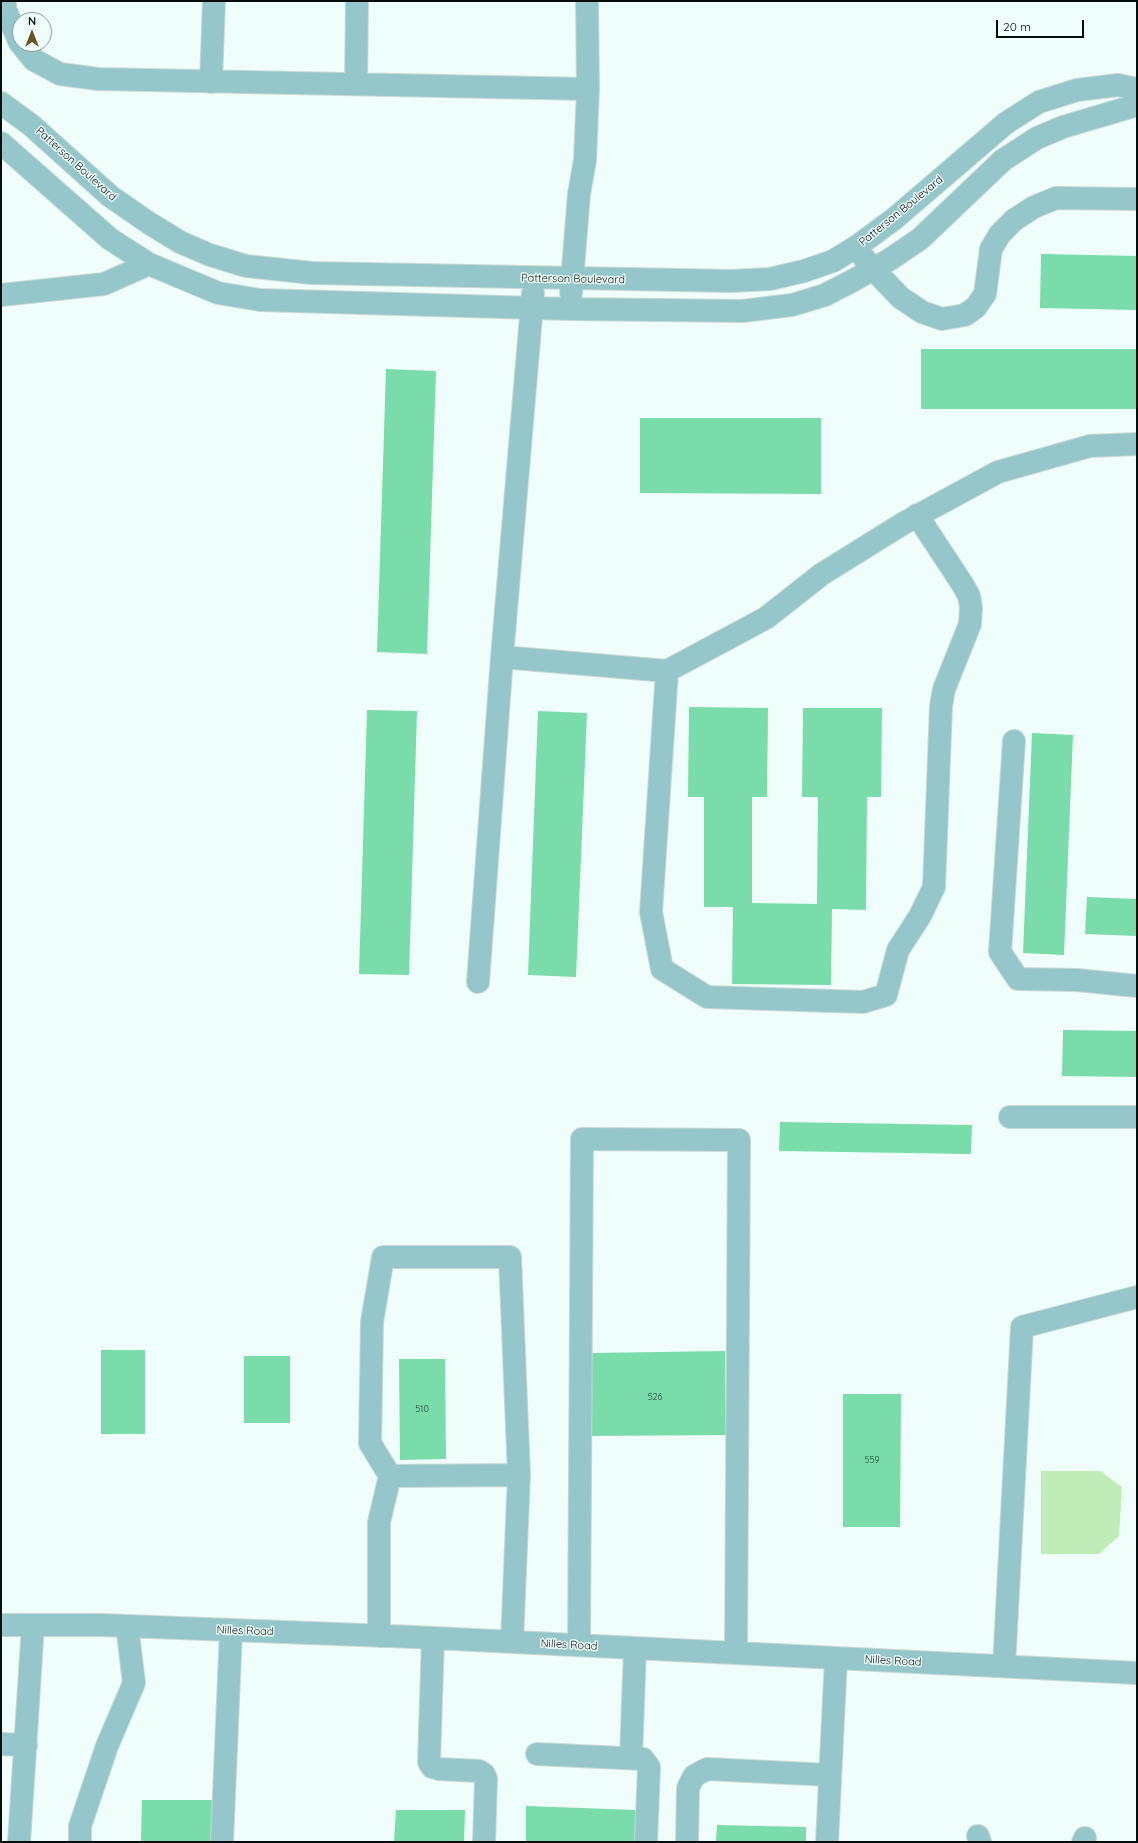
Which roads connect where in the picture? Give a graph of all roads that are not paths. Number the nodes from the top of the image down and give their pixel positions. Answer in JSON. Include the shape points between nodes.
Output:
{"nodes":[{"id":1,"x":5,"y":1,"type":"edge"},
{"id":2,"x":214,"y":1,"type":"edge"},
{"id":3,"x":357,"y":1,"type":"edge"},
{"id":4,"x":588,"y":1,"type":"edge"},
{"id":5,"x":12,"y":25,"type":"edge"},
{"id":6,"x":27,"y":52,"type":"edge"},
{"id":7,"x":211,"y":82,"type":"junction"},
{"id":8,"x":356,"y":84,"type":"junction"},
{"id":9,"x":588,"y":89,"type":"junction"},
{"id":10,"x":1137,"y":89,"type":"edge"},
{"id":11,"x":1,"y":103,"type":"edge"},
{"id":12,"x":1137,"y":105,"type":"edge"},
{"id":13,"x":1,"y":143,"type":"edge"},
{"id":14,"x":1137,"y":199,"type":"edge"},
{"id":15,"x":856,"y":247,"type":"junction"},
{"id":16,"x":149,"y":264,"type":"junction"},
{"id":17,"x":873,"y":269,"type":"junction"},
{"id":18,"x":534,"y":278,"type":"junction"},
{"id":19,"x":572,"y":279,"type":"junction"},
{"id":20,"x":1,"y":295,"type":"edge"},
{"id":21,"x":532,"y":308,"type":"junction"},
{"id":22,"x":570,"y":309,"type":"junction"},
{"id":23,"x":1137,"y":444,"type":"edge"},
{"id":24,"x":917,"y":515,"type":"junction"},
{"id":25,"x":502,"y":657,"type":"junction"},
{"id":26,"x":667,"y":671,"type":"junction"},
{"id":27,"x":1014,"y":742,"type":"dead end"},
{"id":28,"x":478,"y":982,"type":"dead end"},
{"id":29,"x":1137,"y":986,"type":"edge"},
{"id":30,"x":1010,"y":1117,"type":"dead end"},
{"id":31,"x":1137,"y":1117,"type":"edge"},
{"id":32,"x":1137,"y":1297,"type":"edge"},
{"id":33,"x":519,"y":1475,"type":"junction"},
{"id":34,"x":390,"y":1476,"type":"junction"},
{"id":35,"x":1,"y":1625,"type":"edge"},
{"id":36,"x":33,"y":1625,"type":"junction"},
{"id":37,"x":127,"y":1626,"type":"junction"},
{"id":38,"x":231,"y":1630,"type":"junction"},
{"id":39,"x":379,"y":1636,"type":"junction"},
{"id":40,"x":433,"y":1638,"type":"junction"},
{"id":41,"x":512,"y":1642,"type":"junction"},
{"id":42,"x":578,"y":1645,"type":"junction"},
{"id":43,"x":635,"y":1648,"type":"junction"},
{"id":44,"x":736,"y":1653,"type":"junction"},
{"id":45,"x":836,"y":1658,"type":"junction"},
{"id":46,"x":1004,"y":1666,"type":"junction"},
{"id":47,"x":1137,"y":1673,"type":"edge"},
{"id":48,"x":1,"y":1744,"type":"edge"},
{"id":49,"x":26,"y":1745,"type":"junction"},
{"id":50,"x":537,"y":1754,"type":"dead end"},
{"id":51,"x":631,"y":1758,"type":"junction"},
{"id":52,"x":830,"y":1774,"type":"junction"},
{"id":53,"x":20,"y":1842,"type":"edge"},
{"id":54,"x":80,"y":1842,"type":"edge"},
{"id":55,"x":222,"y":1842,"type":"edge"},
{"id":56,"x":484,"y":1842,"type":"edge"},
{"id":57,"x":646,"y":1842,"type":"edge"},
{"id":58,"x":687,"y":1842,"type":"edge"},
{"id":59,"x":827,"y":1842,"type":"edge"}],
"edges":[{"from":1,"to":5,"type":"street","via":[[5,9]]},
{"from":2,"to":7,"type":"street"},
{"from":3,"to":8,"type":"street"},
{"from":4,"to":9,"type":"street"},
{"from":6,"to":7,"type":"street","via":[[34,60],[60,74],[98,79]]},
{"from":7,"to":8,"type":"street"},
{"from":8,"to":9,"type":"street"},
{"from":9,"to":19,"type":"street","via":[[585,160],[578,194]]},
{"from":10,"to":15,"type":"street","name":"Patterson Boulevard","via":[[1118,85],[1077,90],[1039,102],[1006,123],[894,219]]},
{"from":11,"to":18,"type":"street","name":"Patterson Boulevard","via":[[31,125],[110,196],[180,242],[210,255],[246,266],[312,273]]},
{"from":12,"to":17,"type":"street","via":[[1063,127],[1037,138],[1003,160],[920,239]]},
{"from":13,"to":16,"type":"street","via":[[110,239]]},
{"from":14,"to":17,"type":"street","via":[[1056,198],[1034,206],[1000,234],[991,249],[985,294],[976,307],[965,315],[942,319],[922,312],[901,298]]},
{"from":15,"to":17,"type":"street"},
{"from":15,"to":19,"type":"street","name":"Patterson Boulevard","via":[[833,261],[770,279]]},
{"from":16,"to":20,"type":"street","via":[[104,284]]},
{"from":16,"to":21,"type":"street","via":[[218,293],[260,300]]},
{"from":17,"to":22,"type":"street","via":[[825,295],[792,305],[742,311]]},
{"from":18,"to":19,"type":"street","name":"Patterson Boulevard"},
{"from":18,"to":21,"type":"street"},
{"from":19,"to":22,"type":"street"},
{"from":21,"to":22,"type":"street"},
{"from":21,"to":25,"type":"street"},
{"from":23,"to":24,"type":"street","via":[[1090,446],[998,472]]},
{"from":24,"to":26,"type":"street","via":[[822,574],[766,618]]},
{"from":24,"to":26,"type":"street","via":[[963,585],[972,607],[970,624],[944,689],[941,706],[934,887],[920,916],[898,950],[886,995],[863,1002],[707,997],[662,969],[651,912]]},
{"from":25,"to":26,"type":"street"},
{"from":25,"to":28,"type":"street"},
{"from":27,"to":29,"type":"street","via":[[1000,952],[1018,980],[1077,980]]},
{"from":30,"to":31,"type":"street"},
{"from":32,"to":46,"type":"street","via":[[1022,1327]]},
{"from":33,"to":34,"type":"street"},
{"from":33,"to":34,"type":"street","via":[[510,1257],[383,1257],[372,1322],[370,1443]]},
{"from":33,"to":41,"type":"street"},
{"from":34,"to":39,"type":"street","via":[[379,1522]]},
{"from":35,"to":36,"type":"street","name":"Nilles Road"},
{"from":36,"to":37,"type":"street","name":"Nilles Road"},
{"from":36,"to":49,"type":"street"},
{"from":37,"to":38,"type":"street","name":"Nilles Road"},
{"from":37,"to":54,"type":"street","via":[[134,1683],[104,1753],[80,1826]]},
{"from":38,"to":39,"type":"street","name":"Nilles Road"},
{"from":38,"to":55,"type":"street"},
{"from":39,"to":40,"type":"street","name":"Nilles Road"},
{"from":40,"to":41,"type":"street","name":"Nilles Road"},
{"from":40,"to":56,"type":"street","via":[[429,1762],[432,1767],[439,1769],[480,1771],[484,1774]]},
{"from":41,"to":42,"type":"street","name":"Nilles Road"},
{"from":42,"to":43,"type":"street","name":"Nilles Road"},
{"from":42,"to":44,"type":"street","via":[[582,1139],[739,1140]]},
{"from":43,"to":44,"type":"street","name":"Nilles Road"},
{"from":43,"to":51,"type":"street"},
{"from":44,"to":45,"type":"street","name":"Nilles Road"},
{"from":45,"to":46,"type":"street","name":"Nilles Road"},
{"from":45,"to":52,"type":"street"},
{"from":46,"to":47,"type":"street","name":"Nilles Road"},
{"from":48,"to":49,"type":"street"},
{"from":49,"to":53,"type":"street"},
{"from":50,"to":51,"type":"street"},
{"from":51,"to":57,"type":"street","via":[[643,1759],[649,1767]]},
{"from":52,"to":58,"type":"street","via":[[707,1769],[694,1776],[688,1788]]},
{"from":52,"to":59,"type":"street"}]}
